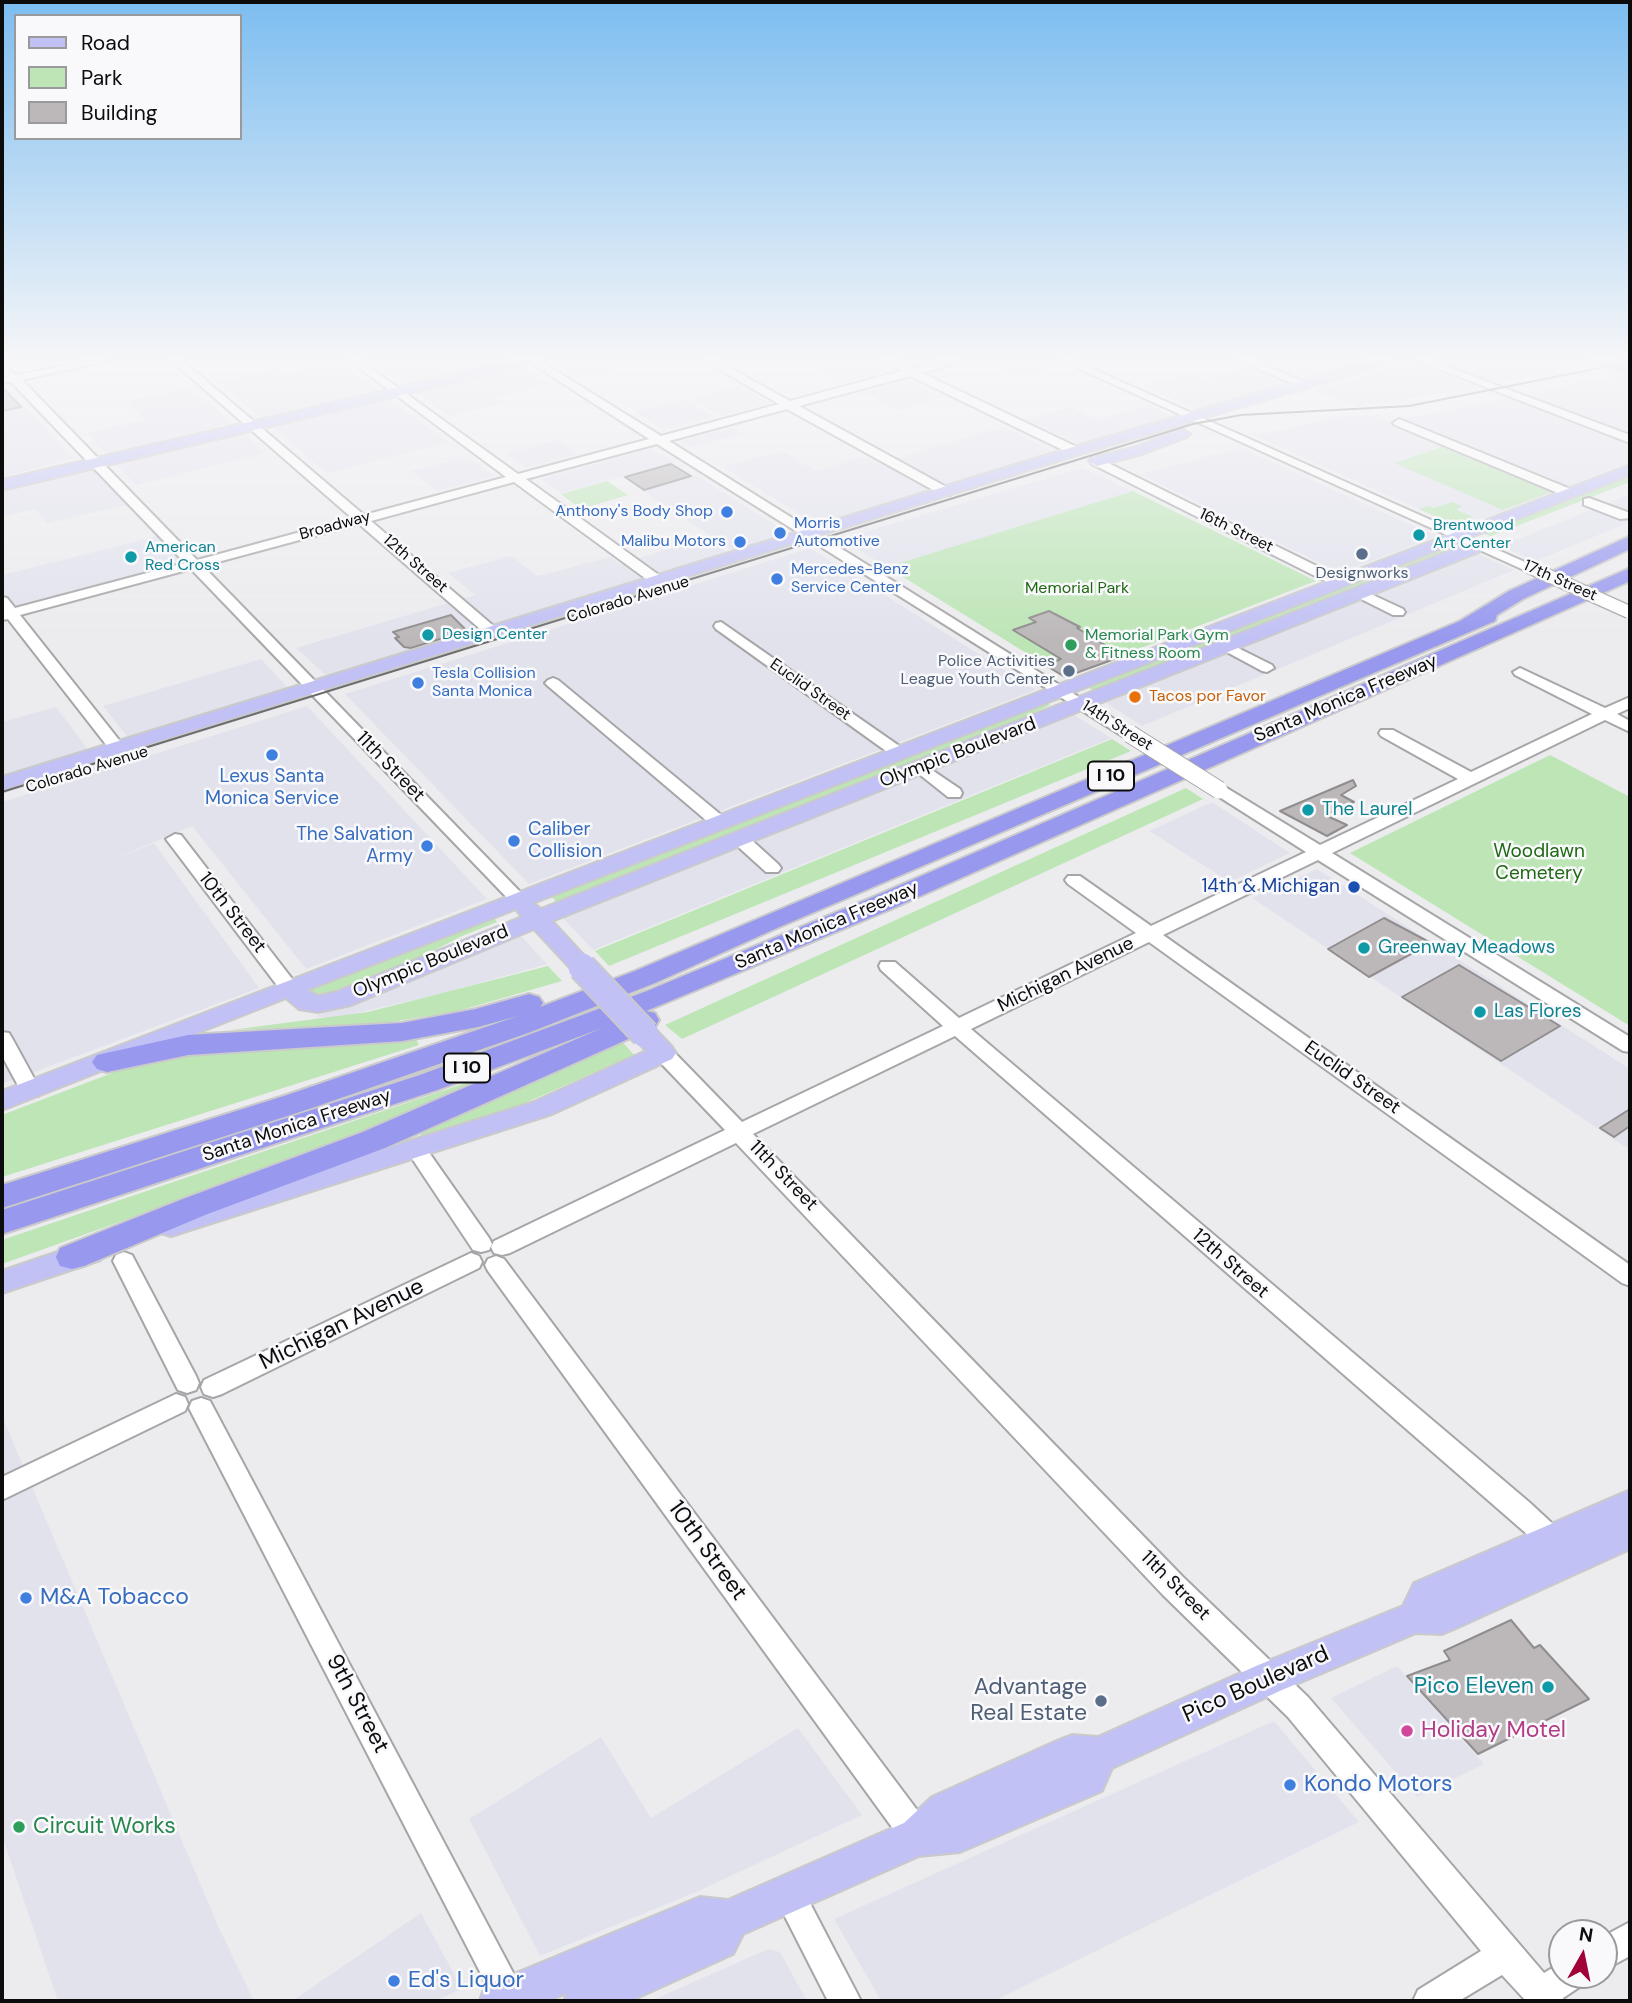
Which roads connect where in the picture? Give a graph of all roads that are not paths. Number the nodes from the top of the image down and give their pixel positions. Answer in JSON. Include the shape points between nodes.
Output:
{"nodes":[{"id":1,"x":88,"y":454,"type":"edge"},
{"id":2,"x":129,"y":454,"type":"edge"},
{"id":3,"x":286,"y":454,"type":"edge"},
{"id":4,"x":484,"y":454,"type":"edge"},
{"id":5,"x":604,"y":454,"type":"edge"},
{"id":6,"x":682,"y":454,"type":"edge"},
{"id":7,"x":879,"y":454,"type":"edge"},
{"id":8,"x":1067,"y":454,"type":"edge"},
{"id":9,"x":1121,"y":454,"type":"edge"},
{"id":10,"x":1277,"y":454,"type":"edge"},
{"id":11,"x":1474,"y":454,"type":"edge"},
{"id":12,"x":1096,"y":461,"type":"junction"},
{"id":13,"x":96,"y":462,"type":"junction"},
{"id":14,"x":1630,"y":470,"type":"edge"},
{"id":15,"x":516,"y":478,"type":"junction"},
{"id":16,"x":2,"y":485,"type":"edge"},
{"id":17,"x":1630,"y":486,"type":"edge"},
{"id":18,"x":946,"y":492,"type":"junction"},
{"id":19,"x":1569,"y":493,"type":"junction"},
{"id":20,"x":1589,"y":502,"type":"junction"},
{"id":21,"x":1625,"y":516,"type":"dead end"},
{"id":22,"x":363,"y":519,"type":"junction"},
{"id":23,"x":1460,"y":536,"type":"junction"},
{"id":24,"x":816,"y":537,"type":"junction"},
{"id":25,"x":1630,"y":542,"type":"edge"},
{"id":26,"x":1481,"y":545,"type":"junction"},
{"id":27,"x":1630,"y":558,"type":"edge"},
{"id":28,"x":195,"y":563,"type":"junction"},
{"id":29,"x":1630,"y":574,"type":"edge"},
{"id":30,"x":658,"y":581,"type":"junction"},
{"id":31,"x":1338,"y":582,"type":"junction"},
{"id":32,"x":1630,"y":589,"type":"edge"},
{"id":33,"x":1360,"y":593,"type":"junction"},
{"id":34,"x":5,"y":610,"type":"edge"},
{"id":35,"x":1398,"y":612,"type":"dead end"},
{"id":36,"x":1630,"y":612,"type":"edge"},
{"id":37,"x":721,"y":626,"type":"dead end"},
{"id":38,"x":492,"y":632,"type":"junction"},
{"id":39,"x":1454,"y":641,"type":"junction"},
{"id":40,"x":1228,"y":647,"type":"junction"},
{"id":41,"x":1267,"y":668,"type":"dead end"},
{"id":42,"x":1520,"y":673,"type":"dead end"},
{"id":43,"x":553,"y":684,"type":"dead end"},
{"id":44,"x":318,"y":691,"type":"junction"},
{"id":45,"x":1062,"y":691,"type":"junction"},
{"id":46,"x":1630,"y":702,"type":"edge"},
{"id":47,"x":1083,"y":705,"type":"junction"},
{"id":48,"x":1605,"y":715,"type":"junction"},
{"id":49,"x":1630,"y":727,"type":"edge"},
{"id":50,"x":1387,"y":733,"type":"dead end"},
{"id":51,"x":117,"y":748,"type":"junction"},
{"id":52,"x":899,"y":753,"type":"junction"},
{"id":53,"x":920,"y":767,"type":"junction"},
{"id":54,"x":1471,"y":779,"type":"junction"},
{"id":55,"x":2,"y":784,"type":"edge"},
{"id":56,"x":954,"y":793,"type":"dead end"},
{"id":57,"x":2,"y":796,"type":"edge"},
{"id":58,"x":720,"y":823,"type":"junction"},
{"id":59,"x":175,"y":839,"type":"dead end"},
{"id":60,"x":740,"y":839,"type":"junction"},
{"id":61,"x":1318,"y":853,"type":"junction"},
{"id":62,"x":772,"y":867,"type":"dead end"},
{"id":63,"x":1074,"y":880,"type":"dead end"},
{"id":64,"x":519,"y":900,"type":"junction"},
{"id":65,"x":882,"y":903,"type":"junction"},
{"id":66,"x":537,"y":919,"type":"junction"},
{"id":67,"x":768,"y":922,"type":"junction"},
{"id":68,"x":1150,"y":934,"type":"junction"},
{"id":69,"x":888,"y":966,"type":"dead end"},
{"id":70,"x":289,"y":988,"type":"junction"},
{"id":71,"x":957,"y":1027,"type":"junction"},
{"id":72,"x":2,"y":1038,"type":"edge"},
{"id":73,"x":1630,"y":1046,"type":"edge"},
{"id":74,"x":663,"y":1054,"type":"junction"},
{"id":75,"x":107,"y":1062,"type":"junction"},
{"id":76,"x":31,"y":1091,"type":"junction"},
{"id":77,"x":2,"y":1101,"type":"edge"},
{"id":78,"x":740,"y":1133,"type":"junction"},
{"id":79,"x":416,"y":1149,"type":"junction"},
{"id":80,"x":2,"y":1198,"type":"edge"},
{"id":81,"x":2,"y":1223,"type":"edge"},
{"id":82,"x":487,"y":1255,"type":"junction"},
{"id":83,"x":72,"y":1257,"type":"junction"},
{"id":84,"x":124,"y":1261,"type":"dead end"},
{"id":85,"x":1630,"y":1277,"type":"edge"},
{"id":86,"x":2,"y":1282,"type":"edge"},
{"id":87,"x":195,"y":1396,"type":"junction"},
{"id":88,"x":2,"y":1489,"type":"edge"},
{"id":89,"x":1630,"y":1504,"type":"edge"},
{"id":90,"x":1630,"y":1533,"type":"edge"},
{"id":91,"x":1562,"y":1549,"type":"junction"},
{"id":92,"x":1269,"y":1678,"type":"junction"},
{"id":93,"x":918,"y":1837,"type":"junction"},
{"id":94,"x":789,"y":1895,"type":"junction"},
{"id":95,"x":729,"y":1920,"type":"junction"},
{"id":96,"x":1505,"y":1955,"type":"junction"},
{"id":97,"x":1544,"y":1997,"type":"edge"},
{"id":98,"x":507,"y":2000,"type":"edge"},
{"id":99,"x":584,"y":2001,"type":"edge"},
{"id":100,"x":845,"y":2001,"type":"edge"},
{"id":101,"x":1429,"y":2001,"type":"edge"}],
"edges":[{"from":1,"to":13,"type":"street","name":"11th Street"},
{"from":2,"to":13,"type":"main road"},
{"from":3,"to":22,"type":"street","name":"12th Street"},
{"from":4,"to":15,"type":"street"},
{"from":5,"to":15,"type":"street","name":"Broadway"},
{"from":6,"to":24,"type":"street","name":"14th Street"},
{"from":7,"to":18,"type":"street"},
{"from":8,"to":18,"type":"main road","name":"Colorado Avenue"},
{"from":9,"to":12,"type":"main road","name":"Colorado Avenue"},
{"from":10,"to":23,"type":"street","name":"17th Street"},
{"from":11,"to":19,"type":"street"},
{"from":12,"to":24,"type":"main road","name":"Colorado Avenue"},
{"from":12,"to":31,"type":"street","name":"16th Street"},
{"from":13,"to":16,"type":"main road"},
{"from":13,"to":28,"type":"street","name":"11th Street"},
{"from":14,"to":19,"type":"main road","name":"Olympic Boulevard"},
{"from":15,"to":22,"type":"street","name":"Broadway"},
{"from":15,"to":30,"type":"street"},
{"from":17,"to":20,"type":"main road","name":"Olympic Boulevard"},
{"from":18,"to":24,"type":"main road","name":"Colorado Avenue"},
{"from":19,"to":23,"type":"main road","name":"Olympic Boulevard"},
{"from":20,"to":21,"type":"street"},
{"from":20,"to":26,"type":"main road","name":"Olympic Boulevard"},
{"from":22,"to":28,"type":"street","name":"Broadway"},
{"from":22,"to":38,"type":"street","name":"12th Street"},
{"from":23,"to":26,"type":"street","name":"17th Street"},
{"from":23,"to":31,"type":"main road","name":"Olympic Boulevard"},
{"from":24,"to":30,"type":"main road","name":"Colorado Avenue"},
{"from":24,"to":44,"type":"main road","name":"Colorado Avenue"},
{"from":24,"to":45,"type":"street","name":"14th Street"},
{"from":25,"to":39,"type":"highway","via":[[1516,595]]},
{"from":26,"to":33,"type":"main road","name":"Olympic Boulevard"},
{"from":26,"to":36,"type":"street","name":"17th Street","bridge":true},
{"from":27,"to":39,"type":"highway","name":"Santa Monica Freeway","number":"I 10"},
{"from":28,"to":34,"type":"street","name":"Broadway"},
{"from":28,"to":44,"type":"street","name":"11th Street"},
{"from":29,"to":39,"type":"highway","name":"Santa Monica Freeway","number":"I 10"},
{"from":30,"to":38,"type":"main road","name":"Colorado Avenue"},
{"from":31,"to":45,"type":"main road","name":"Olympic Boulevard"},
{"from":32,"to":39,"type":"highway","via":[[1488,645]]},
{"from":33,"to":35,"type":"street"},
{"from":33,"to":40,"type":"main road","name":"Olympic Boulevard"},
{"from":34,"to":51,"type":"street"},
{"from":37,"to":52,"type":"street","name":"Euclid Street"},
{"from":38,"to":44,"type":"main road","name":"Colorado Avenue"},
{"from":39,"to":65,"type":"highway","name":"Santa Monica Freeway","number":"I 10"},
{"from":39,"to":67,"type":"highway","name":"Santa Monica Freeway","number":"I 10"},
{"from":40,"to":41,"type":"street"},
{"from":40,"to":47,"type":"main road","name":"Olympic Boulevard"},
{"from":42,"to":48,"type":"street"},
{"from":43,"to":58,"type":"street"},
{"from":44,"to":51,"type":"main road","name":"Colorado Avenue"},
{"from":44,"to":57,"type":"main road","name":"Colorado Avenue"},
{"from":44,"to":64,"type":"street","name":"11th Street"},
{"from":45,"to":47,"type":"street","name":"14th Street"},
{"from":45,"to":52,"type":"main road","name":"Olympic Boulevard"},
{"from":46,"to":48,"type":"street","name":"Michigan Avenue"},
{"from":47,"to":53,"type":"main road","name":"Olympic Boulevard"},
{"from":47,"to":61,"type":"street","name":"14th Street","bridge":true},
{"from":48,"to":49,"type":"street"},
{"from":48,"to":54,"type":"street","name":"Michigan Avenue"},
{"from":50,"to":54,"type":"street"},
{"from":51,"to":55,"type":"main road","name":"Colorado Avenue"},
{"from":52,"to":58,"type":"main road","name":"Olympic Boulevard"},
{"from":53,"to":56,"type":"street"},
{"from":53,"to":60,"type":"main road","name":"Olympic Boulevard"},
{"from":54,"to":61,"type":"street","name":"Michigan Avenue"},
{"from":58,"to":64,"type":"main road","name":"Olympic Boulevard"},
{"from":59,"to":70,"type":"street","name":"10th Street"},
{"from":60,"to":62,"type":"street"},
{"from":60,"to":66,"type":"main road","name":"Olympic Boulevard"},
{"from":61,"to":68,"type":"street","name":"Michigan Avenue"},
{"from":61,"to":73,"type":"street","name":"14th Street"},
{"from":63,"to":68,"type":"street","name":"Euclid Street"},
{"from":64,"to":66,"type":"main road","name":"11th Street"},
{"from":64,"to":70,"type":"main road","name":"Olympic Boulevard"},
{"from":65,"to":81,"type":"highway","name":"Santa Monica Freeway","number":"I 10","via":[[657,997],[430,1082]]},
{"from":65,"to":83,"type":"highway","via":[[831,936],[374,1140]]},
{"from":66,"to":70,"type":"main road","name":"Olympic Boulevard","via":[[342,999],[309,1003]]},
{"from":66,"to":74,"type":"main road","name":"11th Street","bridge":true},
{"from":67,"to":75,"type":"highway","via":[[720,930],[575,988],[478,1018],[366,1035],[188,1045]]},
{"from":67,"to":80,"type":"highway","name":"Santa Monica Freeway","number":"I 10","via":[[645,977],[518,1026]]},
{"from":68,"to":71,"type":"street","name":"Michigan Avenue"},
{"from":68,"to":85,"type":"street","name":"Euclid Street"},
{"from":69,"to":71,"type":"street","name":"12th Street"},
{"from":70,"to":75,"type":"main road","name":"Olympic Boulevard"},
{"from":71,"to":78,"type":"street","name":"Michigan Avenue"},
{"from":71,"to":91,"type":"street","name":"12th Street"},
{"from":72,"to":76,"type":"street"},
{"from":74,"to":78,"type":"street","name":"11th Street"},
{"from":74,"to":79,"type":"main road","via":[[543,1108]]},
{"from":75,"to":76,"type":"main road","name":"Olympic Boulevard"},
{"from":76,"to":77,"type":"main road","name":"Olympic Boulevard"},
{"from":78,"to":82,"type":"street","name":"Michigan Avenue"},
{"from":78,"to":92,"type":"street","name":"11th Street","via":[[1173,1586]]},
{"from":79,"to":82,"type":"street","name":"10th Street"},
{"from":79,"to":83,"type":"main road"},
{"from":82,"to":87,"type":"street","name":"Michigan Avenue"},
{"from":82,"to":93,"type":"street","name":"10th Street"},
{"from":83,"to":86,"type":"main road"},
{"from":84,"to":87,"type":"street","name":"9th Street"},
{"from":87,"to":88,"type":"street","name":"Michigan Avenue"},
{"from":87,"to":98,"type":"street","name":"9th Street"},
{"from":89,"to":91,"type":"main road","name":"Pico Boulevard"},
{"from":90,"to":91,"type":"main road","name":"Pico Boulevard"},
{"from":91,"to":92,"type":"main road","name":"Pico Boulevard","via":[[1442,1619],[1415,1617]]},
{"from":92,"to":93,"type":"main road","name":"Pico Boulevard","via":[[1099,1755],[1088,1778],[1080,1782],[960,1833]]},
{"from":92,"to":96,"type":"street","name":"11th Street"},
{"from":93,"to":94,"type":"main road","name":"Pico Boulevard"},
{"from":94,"to":95,"type":"main road","name":"Pico Boulevard"},
{"from":94,"to":100,"type":"street"},
{"from":95,"to":98,"type":"main road","name":"Pico Boulevard","via":[[700,1917]]},
{"from":95,"to":99,"type":"main road","name":"Pico Boulevard","via":[[719,1940]]},
{"from":96,"to":97,"type":"street","name":"11th Street"},
{"from":96,"to":101,"type":"street"}]}
